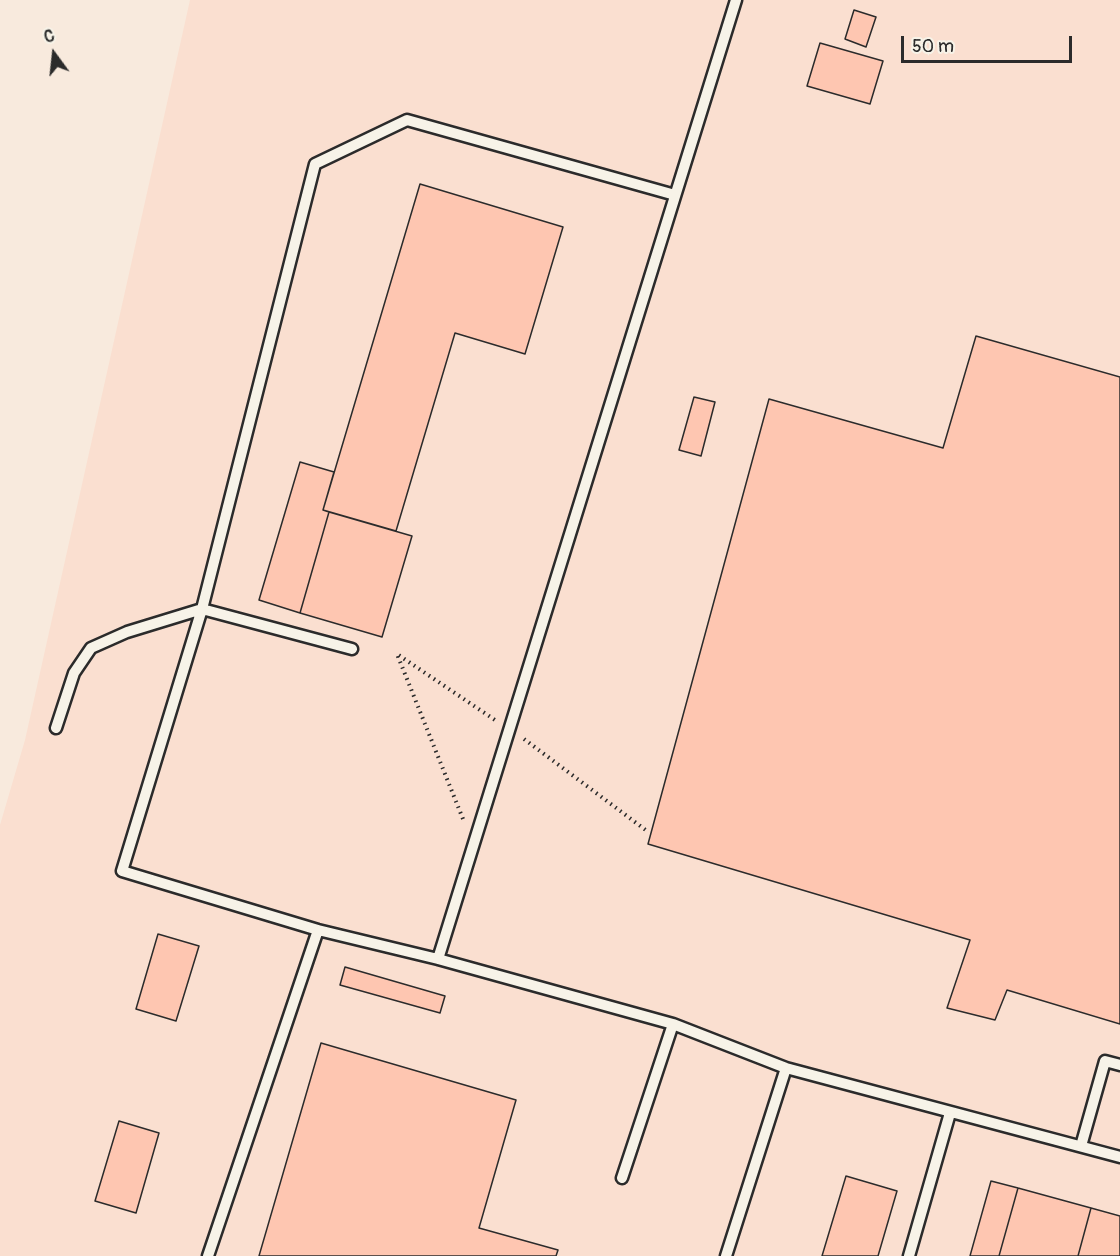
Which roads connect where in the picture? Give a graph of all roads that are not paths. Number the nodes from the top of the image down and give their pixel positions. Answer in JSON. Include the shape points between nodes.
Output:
{"nodes":[{"id":1,"x":736,"y":0,"type":"edge"},
{"id":2,"x":675,"y":195,"type":"junction"},
{"id":3,"x":202,"y":609,"type":"junction"},
{"id":4,"x":352,"y":648,"type":"dead end"},
{"id":5,"x":56,"y":728,"type":"dead end"},
{"id":6,"x":318,"y":930,"type":"junction"},
{"id":7,"x":438,"y":959,"type":"junction"},
{"id":8,"x":673,"y":1024,"type":"junction"},
{"id":9,"x":1120,"y":1065,"type":"edge"},
{"id":10,"x":786,"y":1068,"type":"junction"},
{"id":11,"x":950,"y":1113,"type":"junction"},
{"id":12,"x":1081,"y":1146,"type":"junction"},
{"id":13,"x":1120,"y":1157,"type":"edge"},
{"id":14,"x":622,"y":1178,"type":"dead end"},
{"id":15,"x":208,"y":1256,"type":"edge"},
{"id":16,"x":726,"y":1256,"type":"edge"},
{"id":17,"x":909,"y":1256,"type":"edge"}],
"edges":[{"from":1,"to":2,"type":"lane"},
{"from":2,"to":3,"type":"lane","via":[[407,120],[315,164]]},
{"from":2,"to":7,"type":"lane"},
{"from":3,"to":4,"type":"lane"},
{"from":3,"to":5,"type":"lane","via":[[127,632],[91,648],[74,673]]},
{"from":3,"to":6,"type":"lane","via":[[122,871]]},
{"from":6,"to":7,"type":"lane"},
{"from":6,"to":15,"type":"lane"},
{"from":7,"to":8,"type":"lane"},
{"from":8,"to":10,"type":"lane"},
{"from":8,"to":14,"type":"lane"},
{"from":9,"to":12,"type":"lane","via":[[1105,1060]]},
{"from":10,"to":11,"type":"lane"},
{"from":10,"to":16,"type":"lane"},
{"from":11,"to":12,"type":"lane"},
{"from":11,"to":17,"type":"lane"},
{"from":12,"to":13,"type":"lane"}]}
